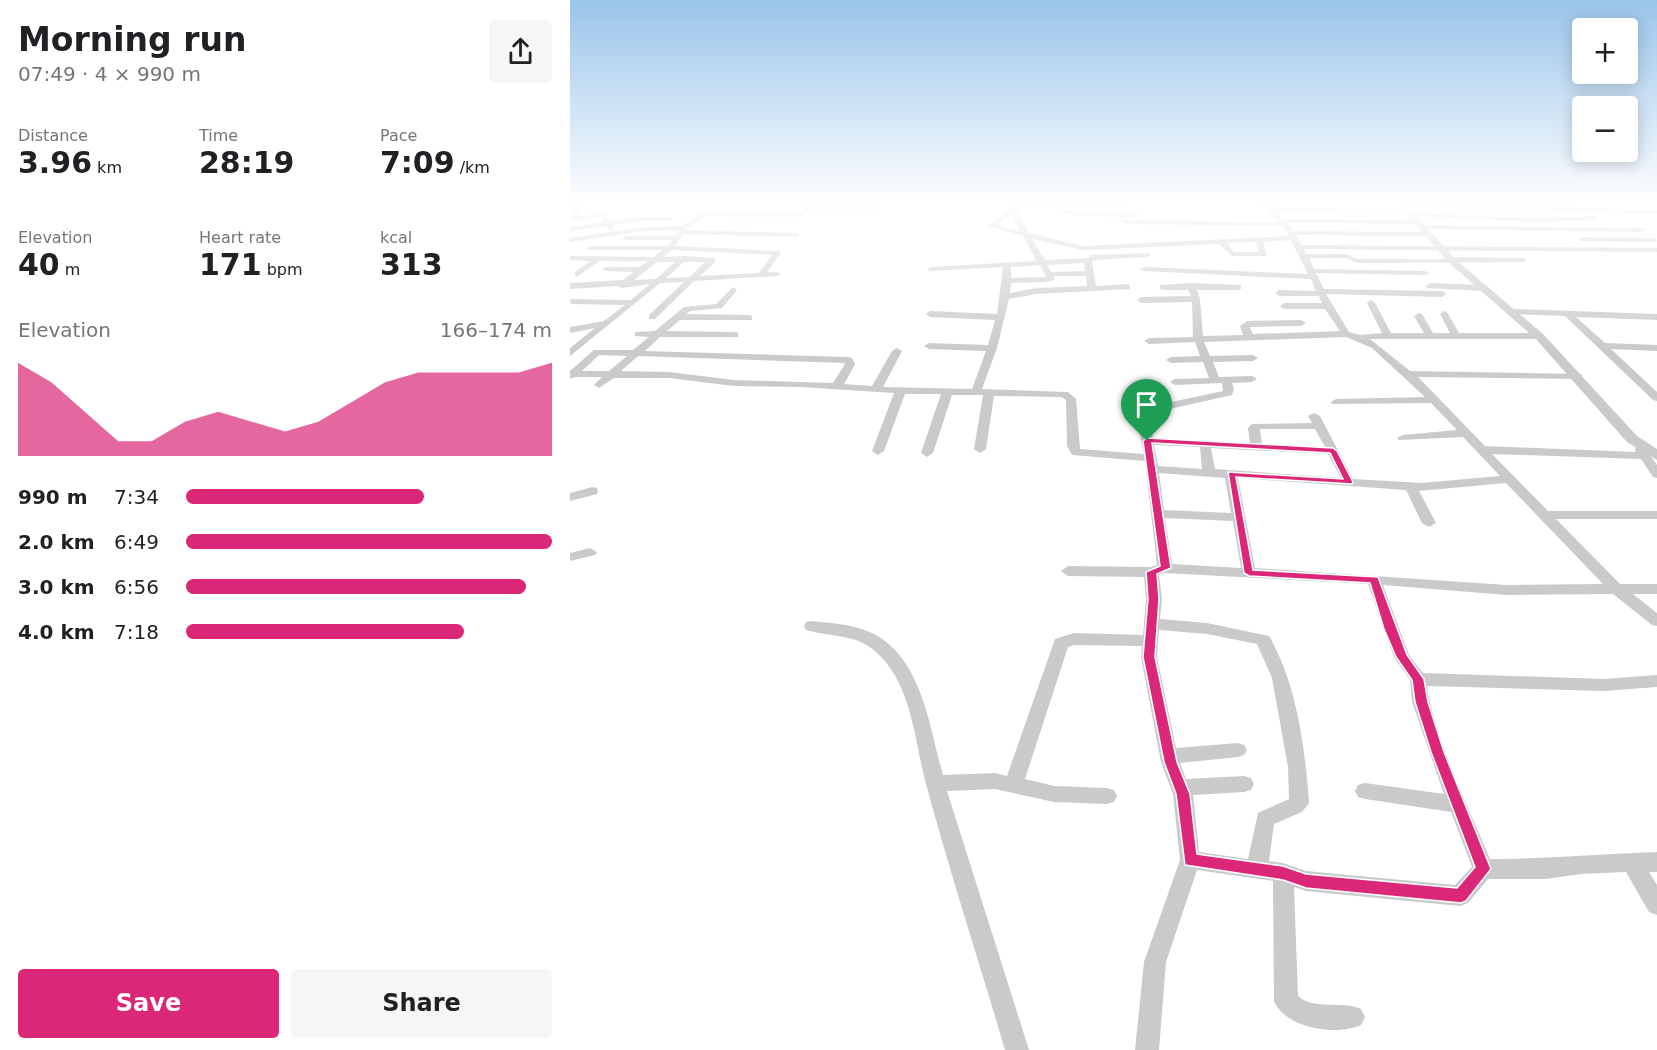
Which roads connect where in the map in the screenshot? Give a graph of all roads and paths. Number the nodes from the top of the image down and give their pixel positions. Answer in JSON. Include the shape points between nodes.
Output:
{"nodes":[{"id":1,"x":664,"y":252,"type":"edge"},
{"id":2,"x":770,"y":252,"type":"edge"},
{"id":3,"x":1037,"y":252,"type":"edge"},
{"id":4,"x":1091,"y":252,"type":"edge"},
{"id":5,"x":1124,"y":252,"type":"edge"},
{"id":6,"x":1230,"y":252,"type":"edge"},
{"id":7,"x":1264,"y":252,"type":"edge"},
{"id":8,"x":1301,"y":252,"type":"edge"},
{"id":9,"x":1333,"y":252,"type":"edge"},
{"id":10,"x":1444,"y":252,"type":"edge"},
{"id":11,"x":1147,"y":255,"type":"dead end"},
{"id":12,"x":1127,"y":256,"type":"junction"},
{"id":13,"x":570,"y":257,"type":"edge"},
{"id":14,"x":598,"y":258,"type":"junction"},
{"id":15,"x":658,"y":258,"type":"junction"},
{"id":16,"x":684,"y":258,"type":"junction"},
{"id":17,"x":1091,"y":259,"type":"junction"},
{"id":18,"x":1451,"y":260,"type":"junction"},
{"id":19,"x":1522,"y":260,"type":"dead end"},
{"id":20,"x":1042,"y":261,"type":"junction"},
{"id":21,"x":1378,"y":261,"type":"junction"},
{"id":22,"x":1006,"y":264,"type":"junction"},
{"id":23,"x":606,"y":269,"type":"dead end"},
{"id":24,"x":931,"y":269,"type":"dead end"},
{"id":25,"x":1144,"y":269,"type":"dead end"},
{"id":26,"x":642,"y":270,"type":"junction"},
{"id":27,"x":671,"y":270,"type":"junction"},
{"id":28,"x":702,"y":270,"type":"junction"},
{"id":29,"x":1089,"y":273,"type":"junction"},
{"id":30,"x":1389,"y":273,"type":"junction"},
{"id":31,"x":1425,"y":273,"type":"dead end"},
{"id":32,"x":574,"y":274,"type":"edge"},
{"id":33,"x":594,"y":274,"type":"dead end"},
{"id":34,"x":777,"y":274,"type":"dead end"},
{"id":35,"x":1232,"y":274,"type":"junction"},
{"id":36,"x":1314,"y":274,"type":"junction"},
{"id":37,"x":761,"y":275,"type":"junction"},
{"id":38,"x":1049,"y":277,"type":"junction"},
{"id":39,"x":693,"y":279,"type":"junction"},
{"id":40,"x":1008,"y":281,"type":"junction"},
{"id":41,"x":622,"y":285,"type":"junction"},
{"id":42,"x":652,"y":285,"type":"junction"},
{"id":43,"x":1400,"y":285,"type":"junction"},
{"id":44,"x":570,"y":286,"type":"edge"},
{"id":45,"x":583,"y":286,"type":"junction"},
{"id":46,"x":1191,"y":286,"type":"junction"},
{"id":47,"x":1163,"y":287,"type":"dead end"},
{"id":48,"x":685,"y":288,"type":"junction"},
{"id":49,"x":1127,"y":288,"type":"dead end"},
{"id":50,"x":1482,"y":288,"type":"junction"},
{"id":51,"x":1092,"y":289,"type":"junction"},
{"id":52,"x":733,"y":290,"type":"dead end"},
{"id":53,"x":1052,"y":290,"type":"junction"},
{"id":54,"x":1321,"y":292,"type":"junction"},
{"id":55,"x":1279,"y":293,"type":"dead end"},
{"id":56,"x":1407,"y":293,"type":"junction"},
{"id":57,"x":1442,"y":294,"type":"dead end"},
{"id":58,"x":1004,"y":297,"type":"junction"},
{"id":59,"x":1141,"y":300,"type":"dead end"},
{"id":60,"x":571,"y":301,"type":"edge"},
{"id":61,"x":1196,"y":302,"type":"junction"},
{"id":62,"x":633,"y":303,"type":"junction"},
{"id":63,"x":1371,"y":303,"type":"dead end"},
{"id":64,"x":1156,"y":306,"type":"dead end"},
{"id":65,"x":1284,"y":306,"type":"dead end"},
{"id":66,"x":1330,"y":306,"type":"junction"},
{"id":67,"x":1514,"y":312,"type":"junction"},
{"id":68,"x":1567,"y":313,"type":"junction"},
{"id":69,"x":930,"y":314,"type":"dead end"},
{"id":70,"x":1444,"y":314,"type":"dead end"},
{"id":71,"x":1419,"y":316,"type":"dead end"},
{"id":72,"x":640,"y":317,"type":"dead end"},
{"id":73,"x":652,"y":317,"type":"junction"},
{"id":74,"x":678,"y":317,"type":"junction"},
{"id":75,"x":999,"y":317,"type":"junction"},
{"id":76,"x":1657,"y":317,"type":"edge"},
{"id":77,"x":717,"y":318,"type":"junction"},
{"id":78,"x":749,"y":318,"type":"dead end"},
{"id":79,"x":1301,"y":323,"type":"dead end"},
{"id":80,"x":606,"y":324,"type":"junction"},
{"id":81,"x":570,"y":330,"type":"edge"},
{"id":82,"x":638,"y":334,"type":"dead end"},
{"id":83,"x":657,"y":334,"type":"junction"},
{"id":84,"x":1346,"y":334,"type":"junction"},
{"id":85,"x":698,"y":335,"type":"junction"},
{"id":86,"x":735,"y":335,"type":"dead end"},
{"id":87,"x":1360,"y":336,"type":"junction"},
{"id":88,"x":1388,"y":336,"type":"junction"},
{"id":89,"x":1430,"y":336,"type":"junction"},
{"id":90,"x":1456,"y":336,"type":"junction"},
{"id":91,"x":1539,"y":336,"type":"junction"},
{"id":92,"x":1249,"y":337,"type":"junction"},
{"id":93,"x":1198,"y":339,"type":"junction"},
{"id":94,"x":1149,"y":341,"type":"dead end"},
{"id":95,"x":929,"y":346,"type":"dead end"},
{"id":96,"x":1603,"y":346,"type":"junction"},
{"id":97,"x":992,"y":348,"type":"junction"},
{"id":98,"x":1657,"y":348,"type":"edge"},
{"id":99,"x":897,"y":351,"type":"dead end"},
{"id":100,"x":570,"y":353,"type":"edge"},
{"id":101,"x":634,"y":353,"type":"junction"},
{"id":102,"x":678,"y":355,"type":"junction"},
{"id":103,"x":716,"y":356,"type":"junction"},
{"id":104,"x":1253,"y":358,"type":"dead end"},
{"id":105,"x":1205,"y":359,"type":"junction"},
{"id":106,"x":1172,"y":360,"type":"dead end"},
{"id":107,"x":610,"y":374,"type":"junction"},
{"id":108,"x":1406,"y":374,"type":"junction"},
{"id":109,"x":571,"y":375,"type":"edge"},
{"id":110,"x":656,"y":375,"type":"junction"},
{"id":111,"x":1577,"y":376,"type":"junction"},
{"id":112,"x":694,"y":378,"type":"junction"},
{"id":113,"x":1252,"y":379,"type":"dead end"},
{"id":114,"x":1220,"y":380,"type":"junction"},
{"id":115,"x":1175,"y":382,"type":"dead end"},
{"id":116,"x":599,"y":385,"type":"dead end"},
{"id":117,"x":837,"y":386,"type":"junction"},
{"id":118,"x":876,"y":389,"type":"junction"},
{"id":119,"x":901,"y":390,"type":"junction"},
{"id":120,"x":948,"y":391,"type":"junction"},
{"id":121,"x":976,"y":392,"type":"junction"},
{"id":122,"x":989,"y":392,"type":"junction"},
{"id":123,"x":1657,"y":398,"type":"edge"},
{"id":124,"x":1434,"y":400,"type":"junction"},
{"id":125,"x":1336,"y":402,"type":"dead end"},
{"id":126,"x":1465,"y":434,"type":"junction"},
{"id":127,"x":1402,"y":438,"type":"dead end"},
{"id":128,"x":1632,"y":439,"type":"joint"},
{"id":129,"x":1147,"y":441,"type":"junction"},
{"id":130,"x":1205,"y":444,"type":"junction"},
{"id":131,"x":1256,"y":446,"type":"junction"},
{"id":132,"x":980,"y":449,"type":"dead end"},
{"id":133,"x":1483,"y":450,"type":"junction"},
{"id":134,"x":878,"y":451,"type":"dead end"},
{"id":135,"x":1333,"y":451,"type":"junction"},
{"id":136,"x":927,"y":453,"type":"dead end"},
{"id":137,"x":1653,"y":455,"type":"edge"},
{"id":138,"x":1152,"y":463,"type":"junction"},
{"id":139,"x":1209,"y":473,"type":"junction"},
{"id":140,"x":1231,"y":474,"type":"junction"},
{"id":141,"x":1657,"y":474,"type":"edge"},
{"id":142,"x":1510,"y":479,"type":"junction"},
{"id":143,"x":1349,"y":482,"type":"junction"},
{"id":144,"x":1410,"y":486,"type":"junction"},
{"id":145,"x":592,"y":491,"type":"dead end"},
{"id":146,"x":570,"y":497,"type":"edge"},
{"id":147,"x":1158,"y":514,"type":"junction"},
{"id":148,"x":1545,"y":515,"type":"junction"},
{"id":149,"x":1657,"y":515,"type":"edge"},
{"id":150,"x":1239,"y":517,"type":"junction"},
{"id":151,"x":1429,"y":523,"type":"dead end"},
{"id":152,"x":590,"y":552,"type":"dead end"},
{"id":153,"x":570,"y":557,"type":"edge"},
{"id":154,"x":1158,"y":570,"type":"junction"},
{"id":155,"x":1068,"y":571,"type":"dead end"},
{"id":156,"x":1249,"y":573,"type":"junction"},
{"id":157,"x":1374,"y":580,"type":"junction"},
{"id":158,"x":1657,"y":589,"type":"edge"},
{"id":159,"x":1618,"y":590,"type":"junction"},
{"id":160,"x":1657,"y":621,"type":"edge"},
{"id":161,"x":812,"y":626,"type":"dead end"},
{"id":162,"x":1150,"y":633,"type":"junction"},
{"id":163,"x":1418,"y":679,"type":"junction"},
{"id":164,"x":1657,"y":681,"type":"edge"},
{"id":165,"x":1238,"y":750,"type":"dead end"},
{"id":166,"x":1169,"y":756,"type":"junction"},
{"id":167,"x":936,"y":783,"type":"junction"},
{"id":168,"x":1014,"y":783,"type":"junction"},
{"id":169,"x":1244,"y":784,"type":"dead end"},
{"id":170,"x":1180,"y":787,"type":"junction"},
{"id":171,"x":1365,"y":791,"type":"dead end"},
{"id":172,"x":1107,"y":796,"type":"dead end"},
{"id":173,"x":1456,"y":804,"type":"junction"},
{"id":174,"x":1190,"y":860,"type":"junction"},
{"id":175,"x":1631,"y":862,"type":"junction"},
{"id":176,"x":1657,"y":862,"type":"edge"},
{"id":177,"x":1483,"y":869,"type":"junction"},
{"id":178,"x":1257,"y":870,"type":"junction"},
{"id":179,"x":1283,"y":873,"type":"junction"},
{"id":180,"x":1657,"y":905,"type":"edge"},
{"id":181,"x":1353,"y":1017,"type":"dead end"},
{"id":182,"x":1017,"y":1050,"type":"edge"},
{"id":183,"x":1147,"y":1050,"type":"edge"}],
"edges":[{"from":1,"to":15,"type":"street"},
{"from":2,"to":37,"type":"street","via":[[777,253]]},
{"from":3,"to":20,"type":"street"},
{"from":4,"to":17,"type":"street"},
{"from":5,"to":12,"type":"street"},
{"from":6,"to":7,"type":"street"},
{"from":8,"to":36,"type":"street"},
{"from":9,"to":21,"type":"street","via":[[1354,260]]},
{"from":10,"to":18,"type":"street"},
{"from":11,"to":12,"type":"street"},
{"from":12,"to":17,"type":"street"},
{"from":13,"to":14,"type":"street"},
{"from":14,"to":15,"type":"street"},
{"from":14,"to":32,"type":"street"},
{"from":15,"to":16,"type":"street"},
{"from":15,"to":26,"type":"street"},
{"from":16,"to":27,"type":"street"},
{"from":16,"to":28,"type":"street","via":[[712,260]]},
{"from":17,"to":20,"type":"street"},
{"from":17,"to":29,"type":"street"},
{"from":18,"to":19,"type":"street"},
{"from":18,"to":21,"type":"street"},
{"from":18,"to":50,"type":"street"},
{"from":20,"to":22,"type":"street"},
{"from":20,"to":38,"type":"street"},
{"from":21,"to":30,"type":"street"},
{"from":22,"to":24,"type":"street"},
{"from":22,"to":40,"type":"street"},
{"from":23,"to":26,"type":"street"},
{"from":25,"to":35,"type":"street"},
{"from":26,"to":27,"type":"street"},
{"from":26,"to":41,"type":"street"},
{"from":27,"to":28,"type":"street"},
{"from":27,"to":42,"type":"street"},
{"from":28,"to":39,"type":"street"},
{"from":29,"to":38,"type":"street"},
{"from":29,"to":51,"type":"street"},
{"from":30,"to":31,"type":"street"},
{"from":30,"to":36,"type":"street"},
{"from":30,"to":43,"type":"street"},
{"from":32,"to":33,"type":"street"},
{"from":34,"to":37,"type":"street"},
{"from":35,"to":36,"type":"street"},
{"from":35,"to":46,"type":"street","via":[[1235,287]]},
{"from":36,"to":54,"type":"street"},
{"from":37,"to":39,"type":"street"},
{"from":38,"to":40,"type":"street"},
{"from":38,"to":53,"type":"street"},
{"from":39,"to":42,"type":"street"},
{"from":39,"to":48,"type":"street"},
{"from":40,"to":58,"type":"street"},
{"from":41,"to":42,"type":"street"},
{"from":41,"to":45,"type":"street"},
{"from":42,"to":48,"type":"street"},
{"from":42,"to":62,"type":"street"},
{"from":43,"to":50,"type":"street"},
{"from":43,"to":56,"type":"street"},
{"from":44,"to":45,"type":"street"},
{"from":45,"to":60,"type":"street"},
{"from":46,"to":47,"type":"street"},
{"from":46,"to":61,"type":"street"},
{"from":48,"to":73,"type":"street"},
{"from":49,"to":51,"type":"street"},
{"from":50,"to":67,"type":"street"},
{"from":51,"to":53,"type":"street"},
{"from":52,"to":74,"type":"street","via":[[719,306],[689,309]]},
{"from":53,"to":58,"type":"street"},
{"from":54,"to":55,"type":"street"},
{"from":54,"to":56,"type":"street"},
{"from":54,"to":66,"type":"street"},
{"from":56,"to":57,"type":"street"},
{"from":58,"to":75,"type":"street"},
{"from":59,"to":61,"type":"street"},
{"from":60,"to":62,"type":"street"},
{"from":61,"to":64,"type":"street"},
{"from":61,"to":93,"type":"street"},
{"from":62,"to":80,"type":"street"},
{"from":63,"to":88,"type":"street"},
{"from":65,"to":66,"type":"street"},
{"from":66,"to":84,"type":"street"},
{"from":67,"to":68,"type":"street"},
{"from":67,"to":91,"type":"street"},
{"from":68,"to":76,"type":"street"},
{"from":68,"to":96,"type":"street"},
{"from":69,"to":75,"type":"street"},
{"from":70,"to":90,"type":"street"},
{"from":71,"to":89,"type":"street"},
{"from":72,"to":73,"type":"street"},
{"from":73,"to":74,"type":"street"},
{"from":74,"to":77,"type":"street"},
{"from":74,"to":83,"type":"street"},
{"from":75,"to":97,"type":"street"},
{"from":77,"to":78,"type":"street"},
{"from":77,"to":85,"type":"street"},
{"from":79,"to":92,"type":"street","via":[[1247,324]]},
{"from":80,"to":81,"type":"street"},
{"from":80,"to":100,"type":"street"},
{"from":82,"to":83,"type":"street"},
{"from":83,"to":85,"type":"street"},
{"from":83,"to":101,"type":"street"},
{"from":84,"to":87,"type":"street"},
{"from":84,"to":92,"type":"street"},
{"from":85,"to":86,"type":"street"},
{"from":85,"to":102,"type":"street"},
{"from":87,"to":88,"type":"street"},
{"from":87,"to":108,"type":"street","via":[[1377,345]]},
{"from":88,"to":89,"type":"street"},
{"from":89,"to":90,"type":"street"},
{"from":90,"to":91,"type":"street"},
{"from":91,"to":111,"type":"street"},
{"from":92,"to":93,"type":"street"},
{"from":93,"to":94,"type":"street"},
{"from":93,"to":105,"type":"street"},
{"from":95,"to":97,"type":"street"},
{"from":96,"to":98,"type":"street"},
{"from":96,"to":123,"type":"street"},
{"from":97,"to":121,"type":"street"},
{"from":99,"to":118,"type":"street"},
{"from":101,"to":102,"type":"street"},
{"from":101,"to":107,"type":"street"},
{"from":101,"to":109,"type":"street","via":[[597,352]]},
{"from":102,"to":103,"type":"street"},
{"from":102,"to":110,"type":"street"},
{"from":103,"to":112,"type":"street"},
{"from":103,"to":117,"type":"street","via":[[848,360],[850,364]]},
{"from":104,"to":105,"type":"street"},
{"from":105,"to":106,"type":"street"},
{"from":105,"to":114,"type":"street"},
{"from":107,"to":109,"type":"street"},
{"from":107,"to":110,"type":"street"},
{"from":107,"to":116,"type":"street"},
{"from":108,"to":111,"type":"street"},
{"from":108,"to":124,"type":"street"},
{"from":110,"to":112,"type":"street"},
{"from":111,"to":128,"type":"street"},
{"from":112,"to":117,"type":"street"},
{"from":113,"to":114,"type":"street"},
{"from":114,"to":115,"type":"street"},
{"from":114,"to":129,"type":"street","via":[[1230,390],[1228,393],[1145,411],[1142,414]]},
{"from":117,"to":118,"type":"street"},
{"from":118,"to":119,"type":"street"},
{"from":119,"to":120,"type":"street"},
{"from":119,"to":134,"type":"street"},
{"from":120,"to":121,"type":"street"},
{"from":120,"to":136,"type":"street"},
{"from":121,"to":122,"type":"street"},
{"from":122,"to":132,"type":"street"},
{"from":122,"to":138,"type":"street","via":[[1064,394],[1071,399],[1076,452]]},
{"from":124,"to":125,"type":"street"},
{"from":124,"to":126,"type":"street"},
{"from":126,"to":127,"type":"street"},
{"from":126,"to":133,"type":"street"},
{"from":128,"to":137,"type":"street"},
{"from":129,"to":130,"type":"street"},
{"from":129,"to":138,"type":"street"},
{"from":130,"to":131,"type":"street"},
{"from":130,"to":139,"type":"street"},
{"from":131,"to":135,"type":"street"},
{"from":131,"to":135,"type":"street","via":[[1256,426],[1317,421]]},
{"from":133,"to":137,"type":"street"},
{"from":133,"to":142,"type":"street"},
{"from":135,"to":143,"type":"street"},
{"from":137,"to":141,"type":"street"},
{"from":138,"to":139,"type":"street"},
{"from":138,"to":147,"type":"street"},
{"from":139,"to":140,"type":"street"},
{"from":140,"to":143,"type":"street"},
{"from":140,"to":150,"type":"street"},
{"from":142,"to":144,"type":"street"},
{"from":142,"to":148,"type":"street"},
{"from":143,"to":144,"type":"street"},
{"from":144,"to":151,"type":"street"},
{"from":145,"to":146,"type":"street"},
{"from":147,"to":150,"type":"street"},
{"from":147,"to":154,"type":"street"},
{"from":148,"to":149,"type":"street"},
{"from":148,"to":159,"type":"street"},
{"from":150,"to":156,"type":"street"},
{"from":152,"to":153,"type":"street"},
{"from":154,"to":155,"type":"street"},
{"from":154,"to":156,"type":"street"},
{"from":154,"to":162,"type":"street"},
{"from":156,"to":157,"type":"street"},
{"from":157,"to":159,"type":"street","via":[[1507,590]]},
{"from":157,"to":163,"type":"street","via":[[1402,657]]},
{"from":158,"to":159,"type":"street"},
{"from":159,"to":160,"type":"street"},
{"from":161,"to":167,"type":"street","via":[[860,633],[890,657],[914,697]]},
{"from":162,"to":166,"type":"street","via":[[1149,657]]},
{"from":162,"to":168,"type":"street","via":[[1061,643]]},
{"from":162,"to":178,"type":"street","via":[[1172,624],[1263,640],[1280,678],[1297,767],[1299,803],[1265,819]]},
{"from":163,"to":164,"type":"street","via":[[1604,686]]},
{"from":163,"to":173,"type":"street","via":[[1421,702]]},
{"from":165,"to":166,"type":"street"},
{"from":166,"to":170,"type":"street"},
{"from":167,"to":168,"type":"street"},
{"from":167,"to":182,"type":"street"},
{"from":168,"to":172,"type":"street","via":[[1036,791]]},
{"from":169,"to":170,"type":"street"},
{"from":170,"to":174,"type":"street"},
{"from":171,"to":173,"type":"street"},
{"from":173,"to":177,"type":"street"},
{"from":174,"to":178,"type":"street"},
{"from":174,"to":183,"type":"street","via":[[1155,962]]},
{"from":175,"to":176,"type":"street"},
{"from":175,"to":177,"type":"street"},
{"from":175,"to":180,"type":"street"},
{"from":177,"to":179,"type":"street","via":[[1461,896],[1327,884]]},
{"from":178,"to":179,"type":"street"},
{"from":179,"to":181,"type":"street","via":[[1289,1008]]}]}
